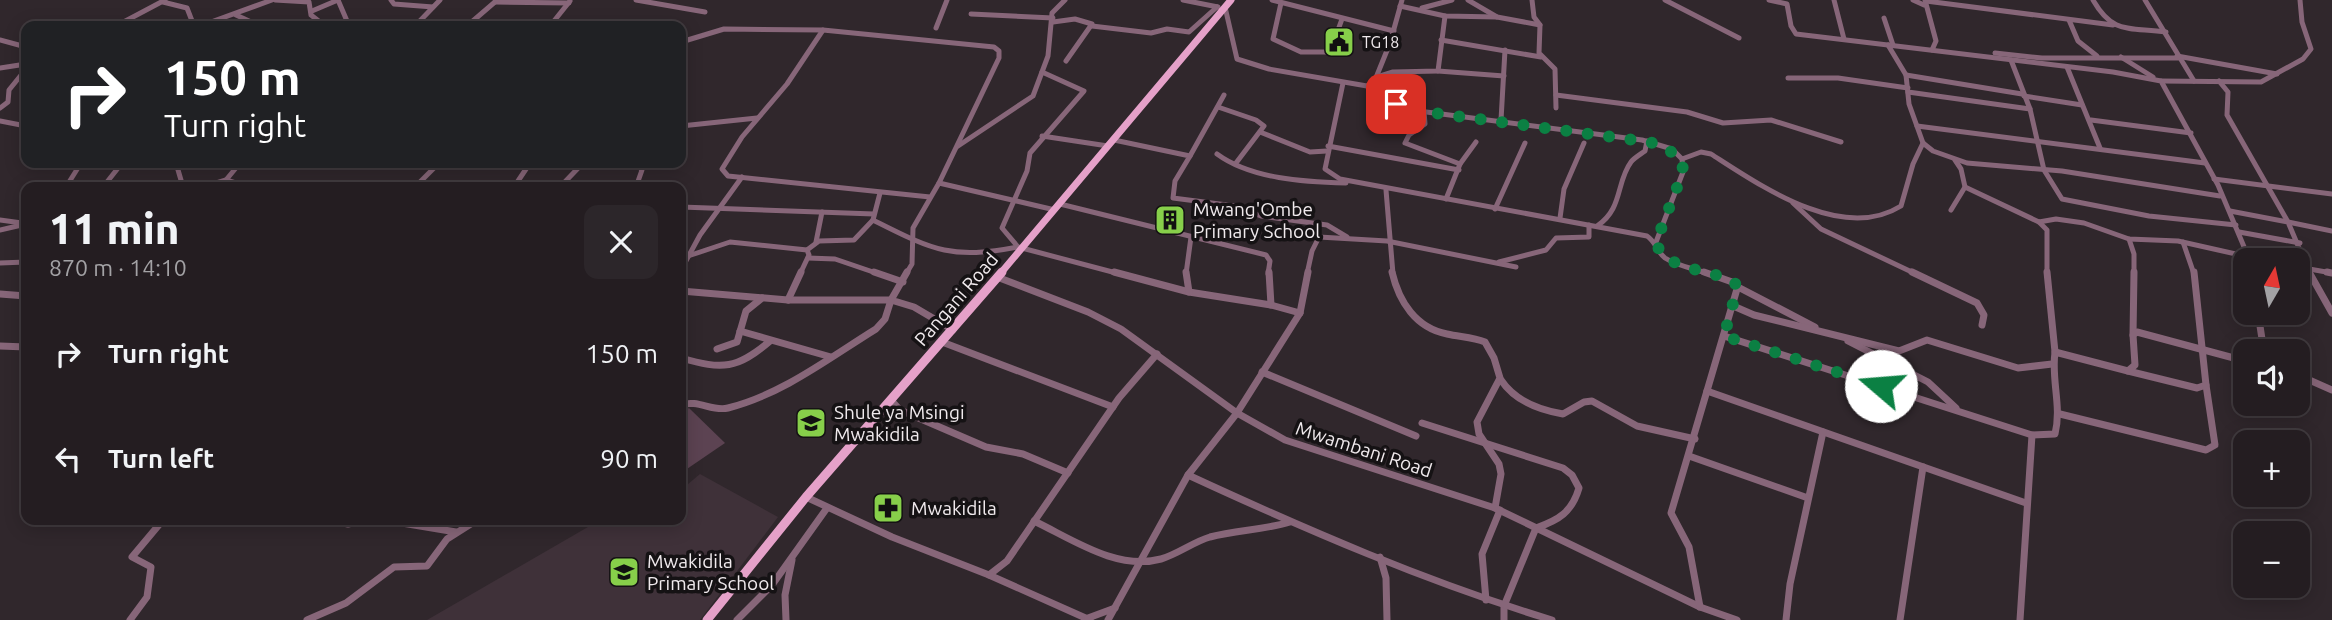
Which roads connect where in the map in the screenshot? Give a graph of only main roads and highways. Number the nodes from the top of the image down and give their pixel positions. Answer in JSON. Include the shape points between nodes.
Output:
{"nodes":[{"id":1,"x":1224,"y":6,"type":"edge"},
{"id":2,"x":707,"y":620,"type":"edge"}],
"edges":[{"from":1,"to":2,"type":"main road","name":"Pangani Road"}]}
